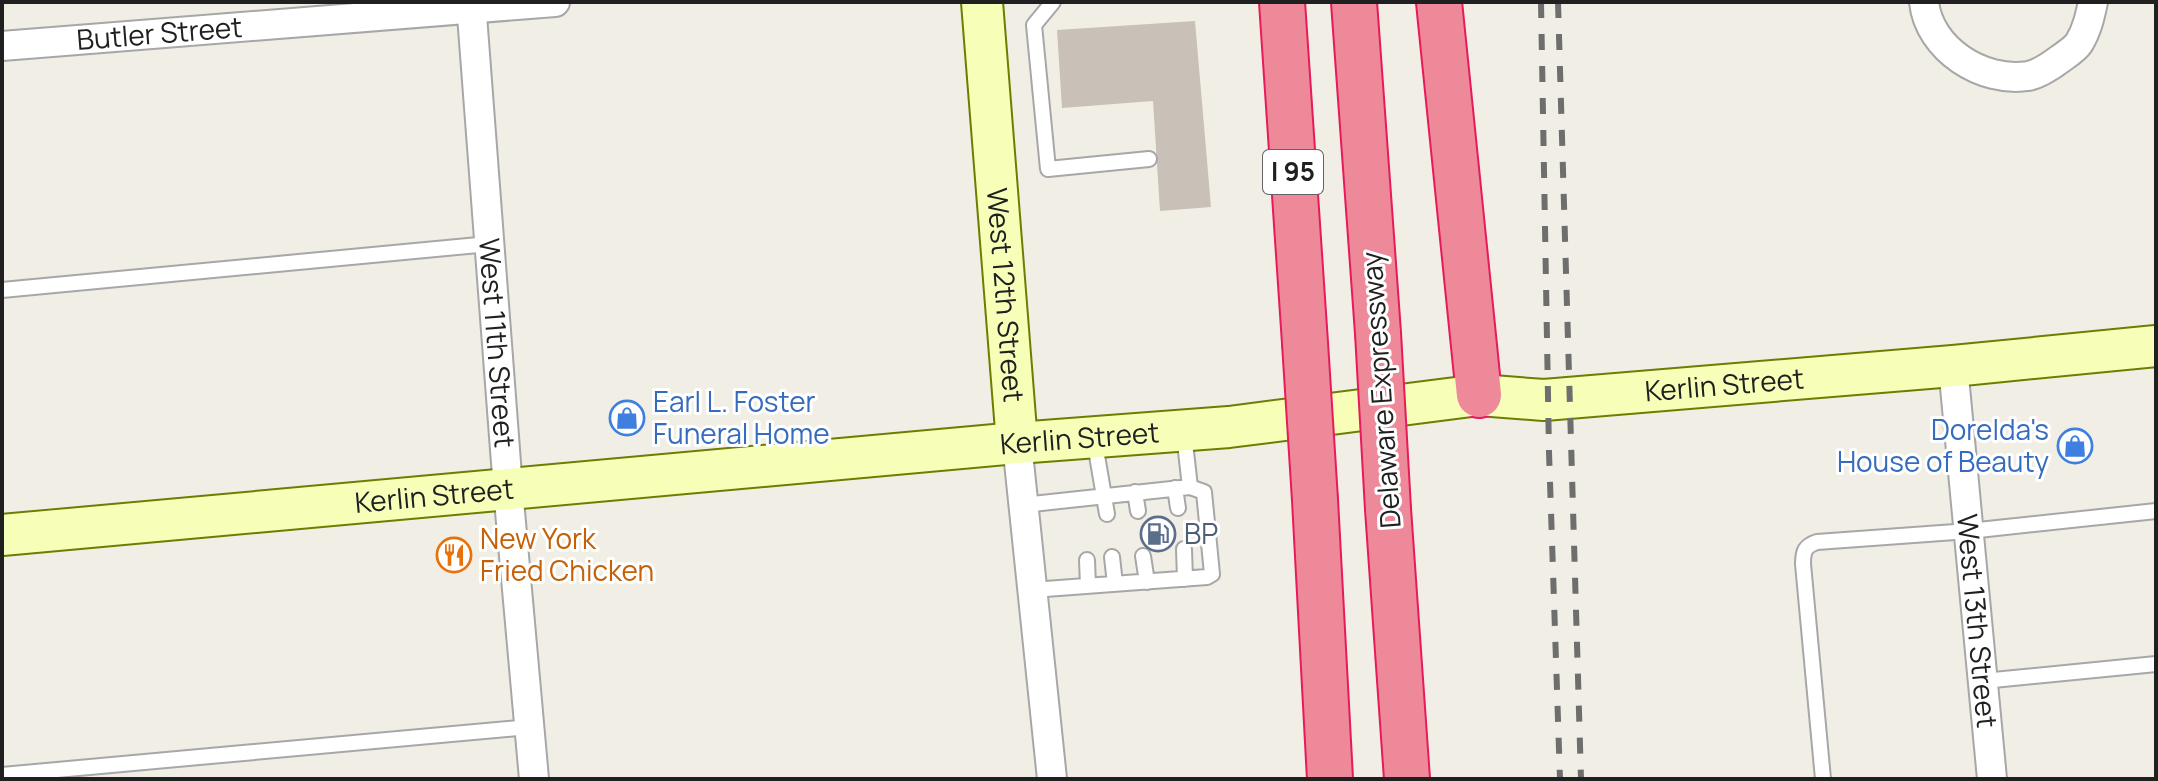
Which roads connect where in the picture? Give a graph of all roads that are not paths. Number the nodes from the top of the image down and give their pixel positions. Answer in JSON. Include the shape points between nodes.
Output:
{"nodes":[{"id":1,"x":555,"y":2,"type":"edge"},
{"id":2,"x":982,"y":2,"type":"edge"},
{"id":3,"x":1053,"y":2,"type":"edge"},
{"id":4,"x":1282,"y":2,"type":"edge"},
{"id":5,"x":1354,"y":2,"type":"edge"},
{"id":6,"x":1439,"y":2,"type":"edge"},
{"id":7,"x":1924,"y":2,"type":"edge"},
{"id":8,"x":2093,"y":2,"type":"edge"},
{"id":9,"x":471,"y":6,"type":"edge"},
{"id":10,"x":2,"y":46,"type":"edge"},
{"id":11,"x":1149,"y":159,"type":"dead end"},
{"id":12,"x":489,"y":244,"type":"junction"},
{"id":13,"x":2,"y":290,"type":"edge"},
{"id":14,"x":2156,"y":346,"type":"edge"},
{"id":15,"x":1953,"y":366,"type":"junction"},
{"id":16,"x":1479,"y":395,"type":"junction"},
{"id":17,"x":1184,"y":431,"type":"junction"},
{"id":18,"x":1094,"y":438,"type":"junction"},
{"id":19,"x":1017,"y":443,"type":"junction"},
{"id":20,"x":1183,"y":488,"type":"junction"},
{"id":21,"x":508,"y":489,"type":"junction"},
{"id":22,"x":1135,"y":492,"type":"junction"},
{"id":23,"x":1103,"y":496,"type":"junction"},
{"id":24,"x":1081,"y":499,"type":"junction"},
{"id":25,"x":1023,"y":505,"type":"junction"},
{"id":26,"x":1178,"y":508,"type":"dead end"},
{"id":27,"x":1138,"y":511,"type":"dead end"},
{"id":28,"x":2156,"y":511,"type":"edge"},
{"id":29,"x":1107,"y":514,"type":"dead end"},
{"id":30,"x":1083,"y":515,"type":"dead end"},
{"id":31,"x":1969,"y":531,"type":"junction"},
{"id":32,"x":2,"y":535,"type":"edge"},
{"id":33,"x":1184,"y":549,"type":"dead end"},
{"id":34,"x":1143,"y":556,"type":"dead end"},
{"id":35,"x":1112,"y":557,"type":"dead end"},
{"id":36,"x":1087,"y":560,"type":"dead end"},
{"id":37,"x":1185,"y":579,"type":"junction"},
{"id":38,"x":1147,"y":582,"type":"junction"},
{"id":39,"x":1115,"y":584,"type":"junction"},
{"id":40,"x":1088,"y":586,"type":"junction"},
{"id":41,"x":1032,"y":590,"type":"junction"},
{"id":42,"x":2156,"y":664,"type":"edge"},
{"id":43,"x":1983,"y":681,"type":"junction"},
{"id":44,"x":529,"y":727,"type":"junction"},
{"id":45,"x":2,"y":775,"type":"edge"},
{"id":46,"x":534,"y":779,"type":"edge"},
{"id":47,"x":1052,"y":779,"type":"edge"},
{"id":48,"x":1330,"y":779,"type":"edge"},
{"id":49,"x":1407,"y":779,"type":"edge"},
{"id":50,"x":1823,"y":779,"type":"edge"},
{"id":51,"x":1992,"y":779,"type":"edge"}],
"edges":[{"from":1,"to":9,"type":"street","name":"Butler Street"},
{"from":2,"to":19,"type":"main road","name":"West 12th Street"},
{"from":3,"to":11,"type":"lane","via":[[1034,25],[1048,169]]},
{"from":4,"to":48,"type":"highway","number":"I 95","bridge":true},
{"from":5,"to":49,"type":"highway","name":"Delaware Expressway","number":"I 95","bridge":true},
{"from":6,"to":16,"type":"highway"},
{"from":7,"to":8,"type":"street","via":[[1941,45],[1976,69],[2030,76],[2078,45]]},
{"from":9,"to":10,"type":"street","name":"Butler Street"},
{"from":9,"to":12,"type":"street","name":"West 11th Street"},
{"from":12,"to":13,"type":"lane"},
{"from":12,"to":21,"type":"street","name":"West 11th Street"},
{"from":14,"to":15,"type":"main road","name":"Kerlin Street"},
{"from":15,"to":16,"type":"main road","name":"Kerlin Street","via":[[1544,400]]},
{"from":15,"to":31,"type":"street","name":"West 13th Street"},
{"from":16,"to":17,"type":"main road","name":"Kerlin Street"},
{"from":17,"to":18,"type":"main road","name":"Kerlin Street"},
{"from":17,"to":20,"type":"lane"},
{"from":18,"to":19,"type":"main road","name":"Kerlin Street"},
{"from":18,"to":23,"type":"lane"},
{"from":19,"to":21,"type":"main road","name":"Kerlin Street"},
{"from":19,"to":25,"type":"street","name":"West 12th Street"},
{"from":20,"to":22,"type":"lane"},
{"from":20,"to":26,"type":"lane"},
{"from":20,"to":37,"type":"lane","via":[[1204,492],[1212,574]]},
{"from":21,"to":32,"type":"main road","name":"Kerlin Street"},
{"from":21,"to":44,"type":"street","name":"West 11th Street"},
{"from":22,"to":23,"type":"lane"},
{"from":22,"to":27,"type":"lane"},
{"from":23,"to":24,"type":"lane"},
{"from":23,"to":29,"type":"lane"},
{"from":24,"to":25,"type":"lane"},
{"from":24,"to":30,"type":"lane"},
{"from":25,"to":41,"type":"street","name":"West 12th Street"},
{"from":28,"to":31,"type":"lane"},
{"from":31,"to":43,"type":"street","name":"West 13th Street"},
{"from":31,"to":50,"type":"lane","via":[[1807,546],[1803,564]]},
{"from":33,"to":37,"type":"lane"},
{"from":34,"to":38,"type":"lane"},
{"from":35,"to":39,"type":"lane"},
{"from":36,"to":40,"type":"lane"},
{"from":37,"to":38,"type":"lane"},
{"from":38,"to":39,"type":"lane"},
{"from":39,"to":40,"type":"lane"},
{"from":40,"to":41,"type":"lane"},
{"from":41,"to":47,"type":"street","name":"West 12th Street"},
{"from":42,"to":43,"type":"lane"},
{"from":43,"to":51,"type":"street","name":"West 13th Street"},
{"from":44,"to":45,"type":"lane"},
{"from":44,"to":46,"type":"street","name":"West 11th Street"}]}
